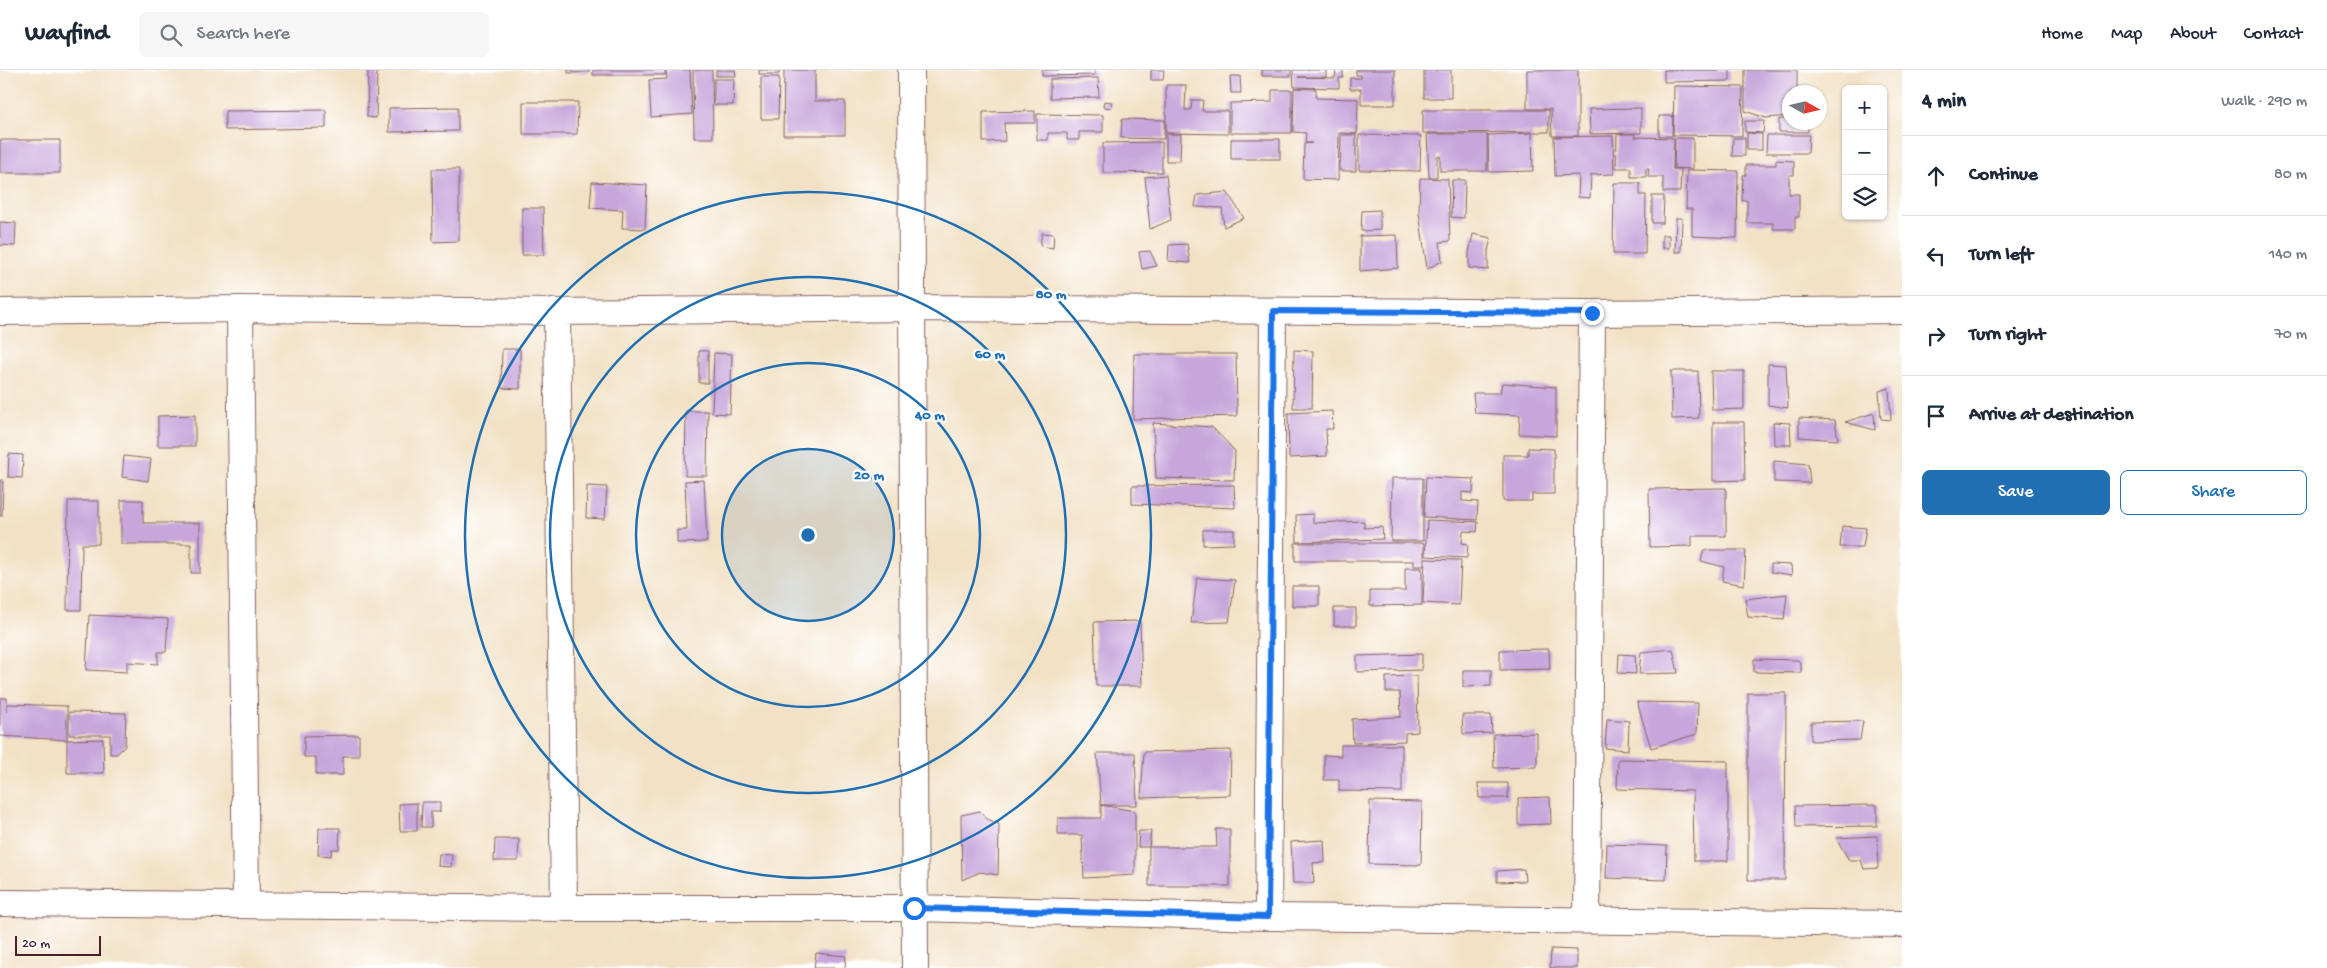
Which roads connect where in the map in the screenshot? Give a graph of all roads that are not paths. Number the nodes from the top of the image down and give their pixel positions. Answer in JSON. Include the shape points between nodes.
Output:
{"nodes":[{"id":1,"x":911,"y":70,"type":"edge"},
{"id":2,"x":913,"y":308,"type":"junction"},
{"id":3,"x":240,"y":309,"type":"junction"},
{"id":4,"x":1902,"y":310,"type":"edge"},
{"id":5,"x":1273,"y":311,"type":"junction"},
{"id":6,"x":0,"y":312,"type":"edge"},
{"id":7,"x":557,"y":312,"type":"junction"},
{"id":8,"x":1592,"y":313,"type":"junction"},
{"id":9,"x":0,"y":903,"type":"edge"},
{"id":10,"x":246,"y":905,"type":"junction"},
{"id":11,"x":564,"y":908,"type":"junction"},
{"id":12,"x":914,"y":908,"type":"junction"},
{"id":13,"x":1268,"y":917,"type":"junction"},
{"id":14,"x":1587,"y":919,"type":"junction"},
{"id":15,"x":1902,"y":924,"type":"edge"},
{"id":16,"x":915,"y":968,"type":"edge"}],
"edges":[{"from":1,"to":2,"type":"street"},
{"from":2,"to":5,"type":"street"},
{"from":2,"to":7,"type":"street"},
{"from":2,"to":12,"type":"street"},
{"from":3,"to":6,"type":"street"},
{"from":3,"to":7,"type":"street"},
{"from":3,"to":10,"type":"street"},
{"from":4,"to":8,"type":"street"},
{"from":5,"to":8,"type":"street"},
{"from":5,"to":13,"type":"street"},
{"from":7,"to":11,"type":"street"},
{"from":8,"to":14,"type":"street"},
{"from":9,"to":10,"type":"street"},
{"from":10,"to":11,"type":"street"},
{"from":11,"to":12,"type":"street"},
{"from":12,"to":13,"type":"street"},
{"from":12,"to":16,"type":"street"},
{"from":13,"to":14,"type":"street"},
{"from":14,"to":15,"type":"street"}]}
